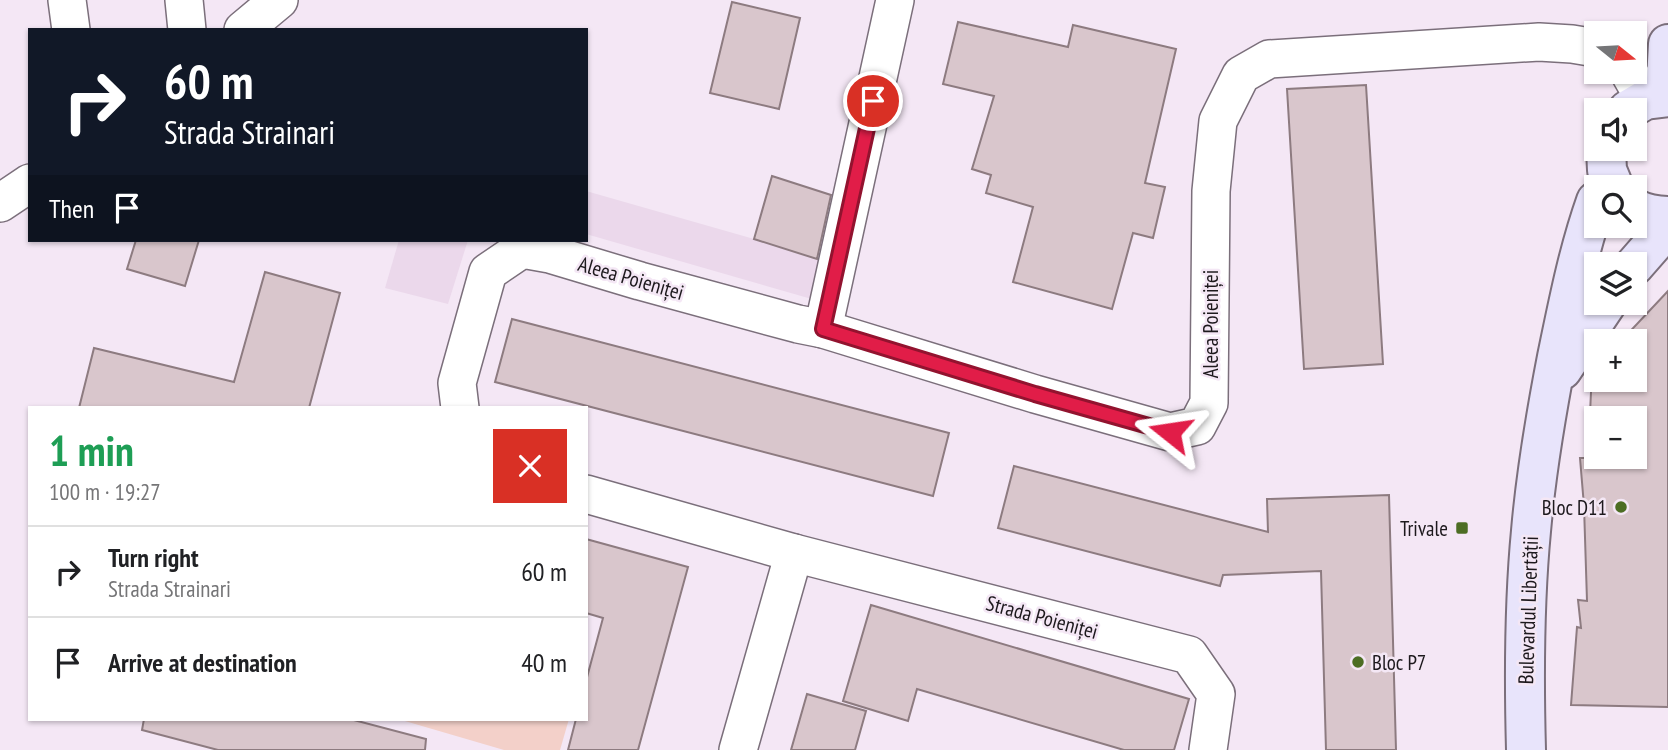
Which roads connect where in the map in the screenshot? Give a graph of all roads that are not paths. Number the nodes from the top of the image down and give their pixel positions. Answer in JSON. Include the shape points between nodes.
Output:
{"nodes":[{"id":1,"x":67,"y":0,"type":"edge"},
{"id":2,"x":184,"y":0,"type":"edge"},
{"id":3,"x":279,"y":0,"type":"edge"},
{"id":4,"x":895,"y":0,"type":"edge"},
{"id":5,"x":71,"y":28,"type":"edge"},
{"id":6,"x":187,"y":28,"type":"edge"},
{"id":7,"x":245,"y":28,"type":"edge"},
{"id":8,"x":1668,"y":44,"type":"edge"},
{"id":9,"x":1584,"y":46,"type":"edge"},
{"id":10,"x":1647,"y":95,"type":"edge"},
{"id":11,"x":28,"y":184,"type":"edge"},
{"id":12,"x":0,"y":203,"type":"edge"},
{"id":13,"x":1647,"y":214,"type":"edge"},
{"id":14,"x":1668,"y":216,"type":"edge"},
{"id":15,"x":1668,"y":227,"type":"edge"},
{"id":16,"x":1585,"y":238,"type":"edge"},
{"id":17,"x":1646,"y":252,"type":"edge"},
{"id":18,"x":1599,"y":315,"type":"edge"},
{"id":19,"x":823,"y":329,"type":"junction"},
{"id":20,"x":1551,"y":387,"type":"junction"},
{"id":21,"x":460,"y":406,"type":"edge"},
{"id":22,"x":588,"y":495,"type":"edge"},
{"id":23,"x":794,"y":553,"type":"junction"},
{"id":24,"x":738,"y":750,"type":"edge"},
{"id":25,"x":1208,"y":750,"type":"edge"},
{"id":26,"x":1526,"y":750,"type":"edge"}],
"edges":[{"from":1,"to":5,"type":"street"},
{"from":2,"to":6,"type":"street"},
{"from":3,"to":7,"type":"street"},
{"from":4,"to":19,"type":"street"},
{"from":8,"to":10,"type":"main road"},
{"from":9,"to":19,"type":"street","name":"Aleea Poieniței","via":[[1539,42],[1269,59],[1241,75],[1219,121],[1211,191],[1209,403],[1197,426],[1170,432]]},
{"from":11,"to":12,"type":"street"},
{"from":13,"to":14,"type":"main road"},
{"from":15,"to":17,"type":"main road"},
{"from":16,"to":20,"type":"main road","name":"Bulevardul Libertății"},
{"from":18,"to":20,"type":"main road","name":"Bulevardul Libertății"},
{"from":19,"to":21,"type":"street","name":"Aleea Poieniței","via":[[522,249],[488,272],[457,383]]},
{"from":20,"to":26,"type":"main road","name":"Bulevardul Libertății","via":[[1531,530]]},
{"from":22,"to":23,"type":"street","name":"Strada Poieniței"},
{"from":23,"to":24,"type":"street"},
{"from":23,"to":25,"type":"street","name":"Strada Poieniței","via":[[1189,655],[1216,694]]}]}
